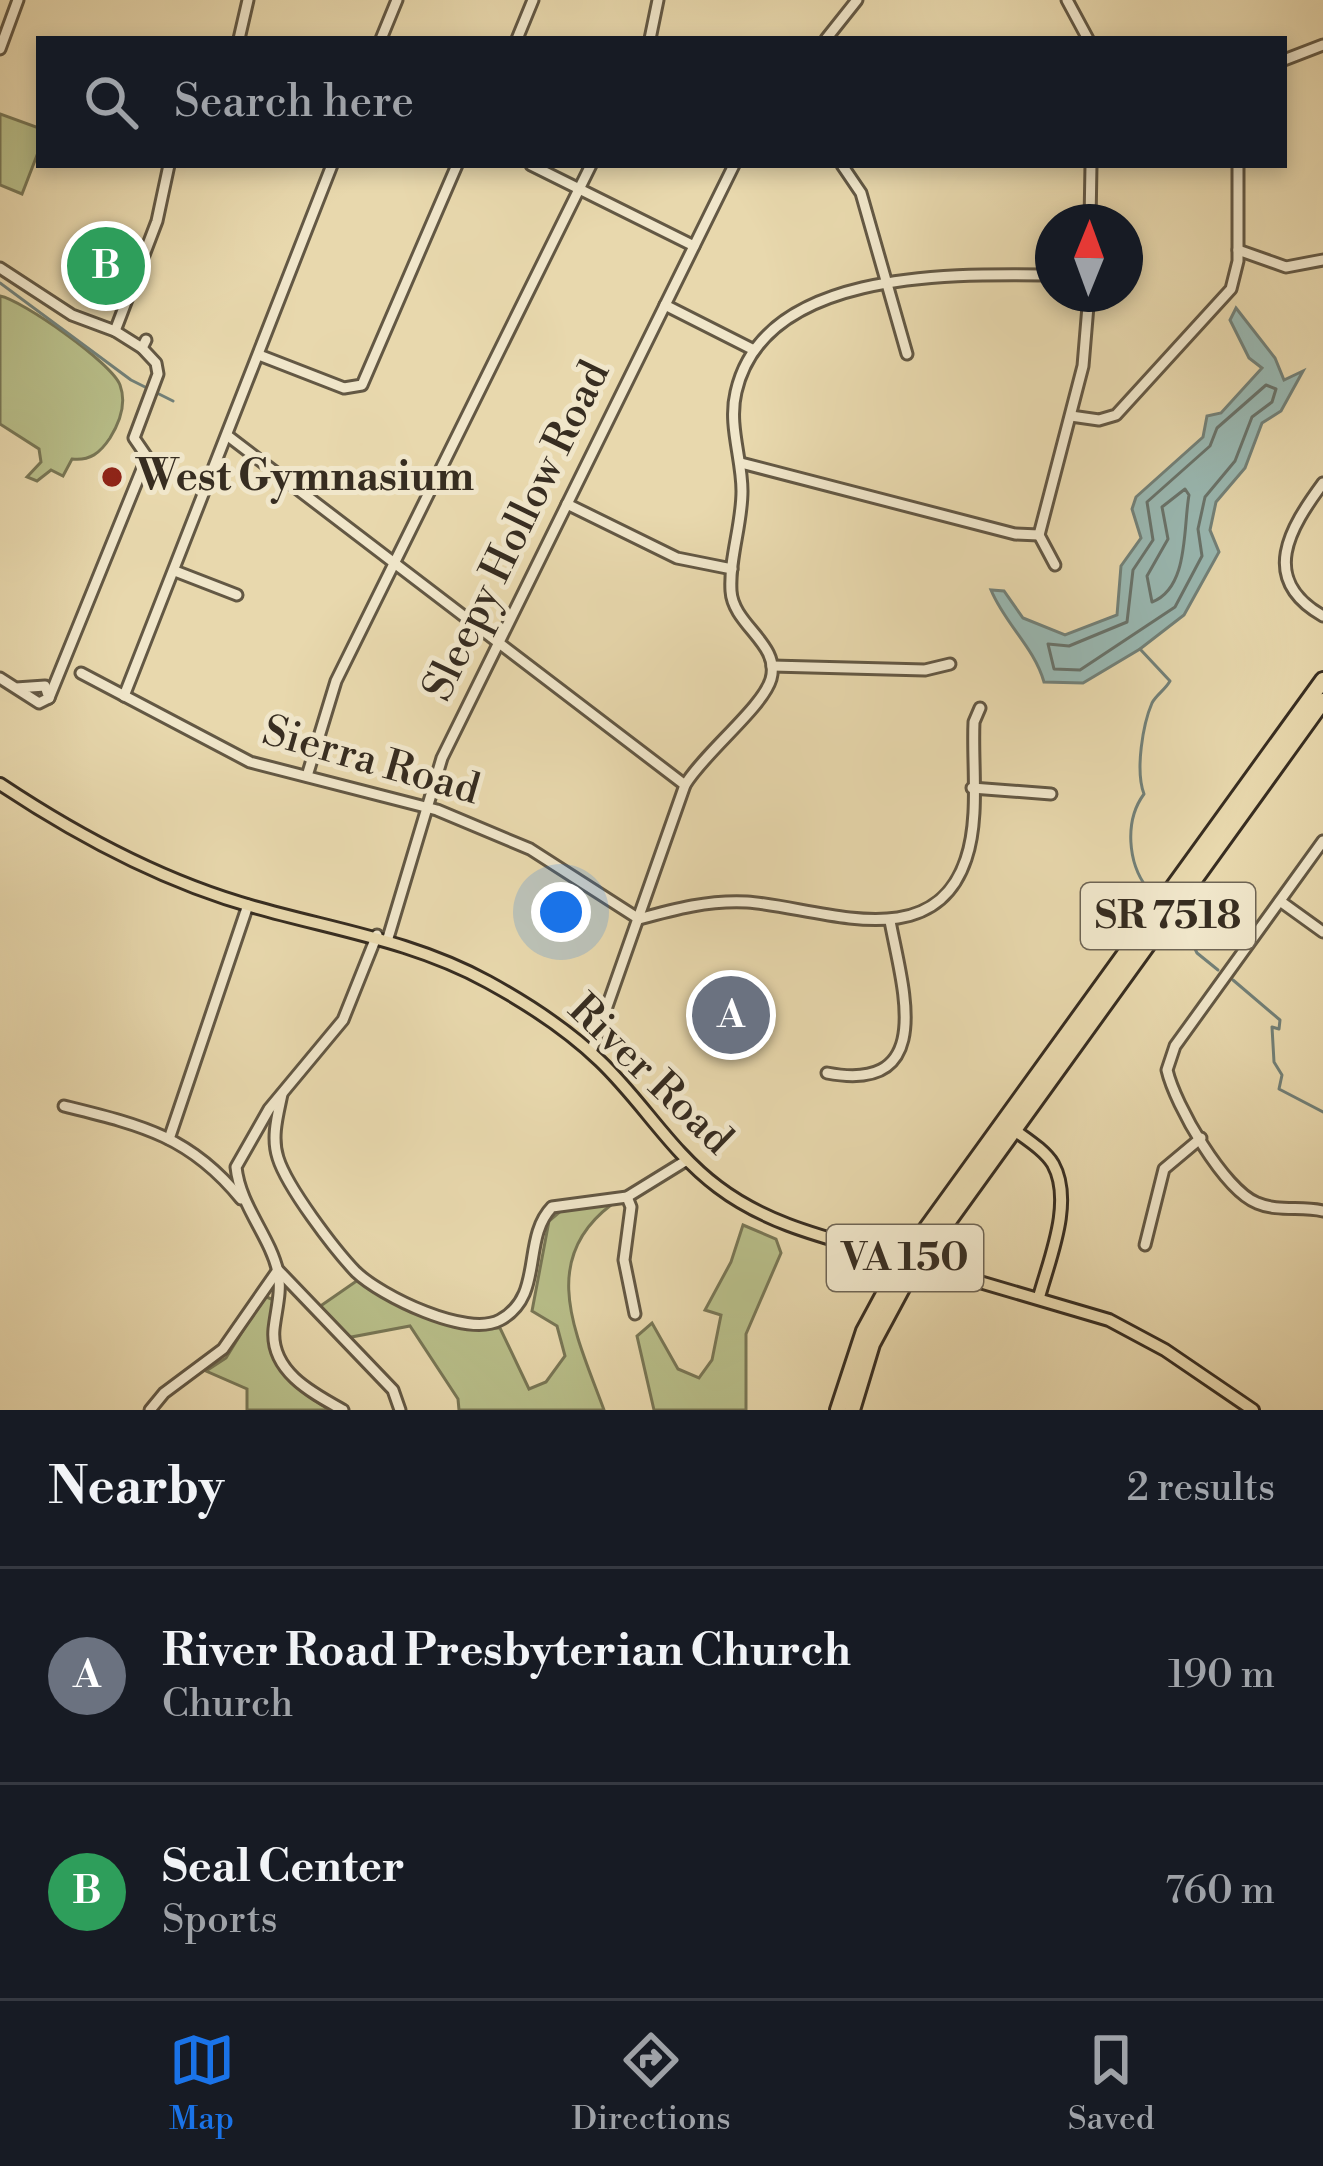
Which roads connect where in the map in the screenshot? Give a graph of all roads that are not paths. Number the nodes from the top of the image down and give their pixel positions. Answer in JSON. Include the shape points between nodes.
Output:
{"nodes":[{"id":1,"x":18,"y":0,"type":"edge"},
{"id":2,"x":248,"y":0,"type":"edge"},
{"id":3,"x":397,"y":0,"type":"edge"},
{"id":4,"x":533,"y":0,"type":"edge"},
{"id":5,"x":658,"y":0,"type":"edge"},
{"id":6,"x":857,"y":0,"type":"edge"},
{"id":7,"x":1067,"y":0,"type":"edge"},
{"id":8,"x":239,"y":36,"type":"edge"},
{"id":9,"x":382,"y":36,"type":"edge"},
{"id":10,"x":518,"y":36,"type":"edge"},
{"id":11,"x":651,"y":36,"type":"edge"},
{"id":12,"x":828,"y":36,"type":"edge"},
{"id":13,"x":1086,"y":36,"type":"edge"},
{"id":14,"x":1323,"y":45,"type":"edge"},
{"id":15,"x":0,"y":49,"type":"edge"},
{"id":16,"x":1287,"y":58,"type":"edge"},
{"id":17,"x":168,"y":168,"type":"edge"},
{"id":18,"x":331,"y":168,"type":"edge"},
{"id":19,"x":456,"y":168,"type":"edge"},
{"id":20,"x":536,"y":168,"type":"edge"},
{"id":21,"x":590,"y":168,"type":"edge"},
{"id":22,"x":733,"y":168,"type":"edge"},
{"id":23,"x":844,"y":168,"type":"edge"},
{"id":24,"x":1091,"y":168,"type":"edge"},
{"id":25,"x":1238,"y":168,"type":"edge"},
{"id":26,"x":579,"y":189,"type":"junction"},
{"id":27,"x":1090,"y":204,"type":"edge"},
{"id":28,"x":694,"y":246,"type":"junction"},
{"id":29,"x":1238,"y":250,"type":"junction"},
{"id":30,"x":1323,"y":260,"type":"edge"},
{"id":31,"x":0,"y":268,"type":"edge"},
{"id":32,"x":1035,"y":275,"type":"edge"},
{"id":33,"x":887,"y":284,"type":"junction"},
{"id":34,"x":665,"y":305,"type":"junction"},
{"id":35,"x":1088,"y":312,"type":"edge"},
{"id":36,"x":115,"y":331,"type":"junction"},
{"id":37,"x":754,"y":350,"type":"junction"},
{"id":38,"x":907,"y":354,"type":"dead end"},
{"id":39,"x":259,"y":355,"type":"junction"},
{"id":40,"x":1071,"y":416,"type":"junction"},
{"id":41,"x":228,"y":436,"type":"junction"},
{"id":42,"x":741,"y":463,"type":"junction"},
{"id":43,"x":1323,"y":483,"type":"edge"},
{"id":44,"x":567,"y":504,"type":"junction"},
{"id":45,"x":1039,"y":535,"type":"junction"},
{"id":46,"x":395,"y":565,"type":"junction"},
{"id":47,"x":1055,"y":565,"type":"dead end"},
{"id":48,"x":732,"y":569,"type":"junction"},
{"id":49,"x":175,"y":571,"type":"junction"},
{"id":50,"x":238,"y":595,"type":"dead end"},
{"id":51,"x":1323,"y":616,"type":"edge"},
{"id":52,"x":498,"y":643,"type":"junction"},
{"id":53,"x":950,"y":664,"type":"dead end"},
{"id":54,"x":772,"y":666,"type":"junction"},
{"id":55,"x":81,"y":673,"type":"dead end"},
{"id":56,"x":0,"y":678,"type":"edge"},
{"id":57,"x":1323,"y":680,"type":"edge"},
{"id":58,"x":124,"y":697,"type":"junction"},
{"id":59,"x":1323,"y":701,"type":"edge"},
{"id":60,"x":980,"y":708,"type":"dead end"},
{"id":61,"x":307,"y":776,"type":"junction"},
{"id":62,"x":0,"y":784,"type":"edge"},
{"id":63,"x":685,"y":785,"type":"junction"},
{"id":64,"x":972,"y":788,"type":"junction"},
{"id":65,"x":1051,"y":794,"type":"dead end"},
{"id":66,"x":424,"y":807,"type":"junction"},
{"id":67,"x":1323,"y":841,"type":"edge"},
{"id":68,"x":1280,"y":901,"type":"junction"},
{"id":69,"x":248,"y":905,"type":"junction"},
{"id":70,"x":639,"y":919,"type":"junction"},
{"id":71,"x":890,"y":921,"type":"junction"},
{"id":72,"x":1323,"y":932,"type":"edge"},
{"id":73,"x":382,"y":936,"type":"junction"},
{"id":74,"x":590,"y":1052,"type":"junction"},
{"id":75,"x":826,"y":1073,"type":"dead end"},
{"id":76,"x":282,"y":1094,"type":"junction"},
{"id":77,"x":64,"y":1106,"type":"dead end"},
{"id":78,"x":1008,"y":1126,"type":"junction"},
{"id":79,"x":1201,"y":1138,"type":"junction"},
{"id":80,"x":169,"y":1139,"type":"junction"},
{"id":81,"x":687,"y":1160,"type":"junction"},
{"id":82,"x":627,"y":1197,"type":"junction"},
{"id":83,"x":248,"y":1208,"type":"junction"},
{"id":84,"x":1323,"y":1211,"type":"edge"},
{"id":85,"x":1145,"y":1245,"type":"dead end"},
{"id":86,"x":278,"y":1270,"type":"junction"},
{"id":87,"x":1039,"y":1298,"type":"junction"},
{"id":88,"x":634,"y":1314,"type":"dead end"},
{"id":89,"x":150,"y":1410,"type":"edge"},
{"id":90,"x":343,"y":1410,"type":"edge"},
{"id":91,"x":400,"y":1410,"type":"edge"},
{"id":92,"x":838,"y":1410,"type":"edge"},
{"id":93,"x":851,"y":1410,"type":"edge"},
{"id":94,"x":1253,"y":1410,"type":"edge"}],
"edges":[{"from":1,"to":15,"type":"street"},
{"from":2,"to":8,"type":"street"},
{"from":3,"to":9,"type":"street"},
{"from":4,"to":10,"type":"street"},
{"from":5,"to":11,"type":"street"},
{"from":6,"to":12,"type":"street"},
{"from":7,"to":13,"type":"street"},
{"from":14,"to":16,"type":"street"},
{"from":17,"to":36,"type":"street","via":[[158,221]]},
{"from":18,"to":39,"type":"street"},
{"from":19,"to":39,"type":"street","via":[[362,385],[344,388]]},
{"from":20,"to":26,"type":"street"},
{"from":21,"to":26,"type":"street"},
{"from":22,"to":28,"type":"street","name":"Sleepy Hollow Road"},
{"from":23,"to":33,"type":"street","via":[[861,193]]},
{"from":24,"to":27,"type":"street"},
{"from":25,"to":29,"type":"street"},
{"from":26,"to":28,"type":"street"},
{"from":26,"to":46,"type":"street"},
{"from":28,"to":34,"type":"street","name":"Sleepy Hollow Road"},
{"from":29,"to":30,"type":"street","via":[[1286,267]]},
{"from":29,"to":40,"type":"street","via":[[1222,304],[1123,409],[1099,420]]},
{"from":31,"to":36,"type":"street","via":[[72,315]]},
{"from":32,"to":33,"type":"street","via":[[942,273]]},
{"from":33,"to":37,"type":"street","via":[[797,311]]},
{"from":33,"to":38,"type":"street"},
{"from":34,"to":37,"type":"street"},
{"from":34,"to":44,"type":"street","name":"Sleepy Hollow Road"},
{"from":35,"to":40,"type":"street"},
{"from":36,"to":56,"type":"street","via":[[144,344],[156,363],[134,438],[147,457],[49,698],[39,703]]},
{"from":37,"to":42,"type":"street","via":[[734,407]]},
{"from":39,"to":41,"type":"street"},
{"from":40,"to":45,"type":"street"},
{"from":41,"to":46,"type":"street"},
{"from":41,"to":49,"type":"street"},
{"from":42,"to":45,"type":"street"},
{"from":42,"to":48,"type":"street"},
{"from":43,"to":51,"type":"street","via":[[1290,534],[1285,561],[1294,592]]},
{"from":44,"to":48,"type":"street","via":[[677,558]]},
{"from":44,"to":52,"type":"street","name":"Sleepy Hollow Road"},
{"from":45,"to":47,"type":"street"},
{"from":46,"to":52,"type":"street"},
{"from":46,"to":61,"type":"street","via":[[327,703]]},
{"from":48,"to":54,"type":"street","via":[[734,608]]},
{"from":49,"to":50,"type":"street"},
{"from":49,"to":58,"type":"street"},
{"from":52,"to":63,"type":"street"},
{"from":52,"to":66,"type":"street","name":"Sleepy Hollow Road"},
{"from":53,"to":54,"type":"street"},
{"from":54,"to":63,"type":"street","via":[[765,692]]},
{"from":55,"to":58,"type":"street","name":"Sierra Road"},
{"from":57,"to":78,"type":"highway","number":"SR 7518"},
{"from":58,"to":61,"type":"street","name":"Sierra Road","via":[[232,754]]},
{"from":59,"to":78,"type":"highway","number":"SR 7518"},
{"from":60,"to":64,"type":"street"},
{"from":61,"to":66,"type":"street","name":"Sierra Road"},
{"from":62,"to":69,"type":"main road","name":"River Road","via":[[143,866]]},
{"from":63,"to":70,"type":"street"},
{"from":64,"to":65,"type":"street"},
{"from":64,"to":71,"type":"street","via":[[969,850],[958,878],[924,908]]},
{"from":66,"to":70,"type":"street","name":"Sierra Road","via":[[530,848]]},
{"from":66,"to":73,"type":"street","name":"Sleepy Hollow Road"},
{"from":67,"to":68,"type":"street"},
{"from":68,"to":72,"type":"street"},
{"from":68,"to":79,"type":"street","via":[[1170,1055],[1170,1082]]},
{"from":69,"to":73,"type":"main road","name":"River Road"},
{"from":69,"to":80,"type":"street"},
{"from":70,"to":71,"type":"street","via":[[733,902]]},
{"from":70,"to":74,"type":"street"},
{"from":71,"to":75,"type":"street","via":[[908,1020],[903,1046],[874,1072]]},
{"from":73,"to":74,"type":"main road","name":"River Road","via":[[504,990]]},
{"from":73,"to":76,"type":"street","name":"Sleepy Hollow Road","via":[[343,1020]]},
{"from":74,"to":81,"type":"main road","name":"River Road"},
{"from":76,"to":82,"type":"street","via":[[279,1162],[345,1258],[383,1292],[456,1321],[490,1324],[518,1305],[539,1226],[552,1207]]},
{"from":76,"to":83,"type":"street","name":"Sleepy Hollow Road","via":[[237,1162]]},
{"from":77,"to":80,"type":"street"},
{"from":78,"to":87,"type":"main road","via":[[1047,1156],[1058,1182],[1058,1222]]},
{"from":78,"to":92,"type":"highway","number":"VA 150","via":[[886,1286]]},
{"from":78,"to":93,"type":"highway","number":"VA 150","via":[[895,1298]]},
{"from":79,"to":84,"type":"street","via":[[1249,1199]]},
{"from":79,"to":85,"type":"street","via":[[1165,1169]]},
{"from":80,"to":83,"type":"street","via":[[209,1160]]},
{"from":81,"to":82,"type":"street"},
{"from":81,"to":87,"type":"main road","name":"River Road","bridge":true,"via":[[762,1214]]},
{"from":82,"to":88,"type":"street","via":[[624,1260]]},
{"from":83,"to":86,"type":"street"},
{"from":86,"to":89,"type":"street","via":[[223,1348]]},
{"from":86,"to":90,"type":"street","via":[[278,1354],[297,1383]]},
{"from":86,"to":91,"type":"street","via":[[393,1390]]},
{"from":87,"to":94,"type":"main road","name":"River Road","via":[[1147,1339]]}]}
